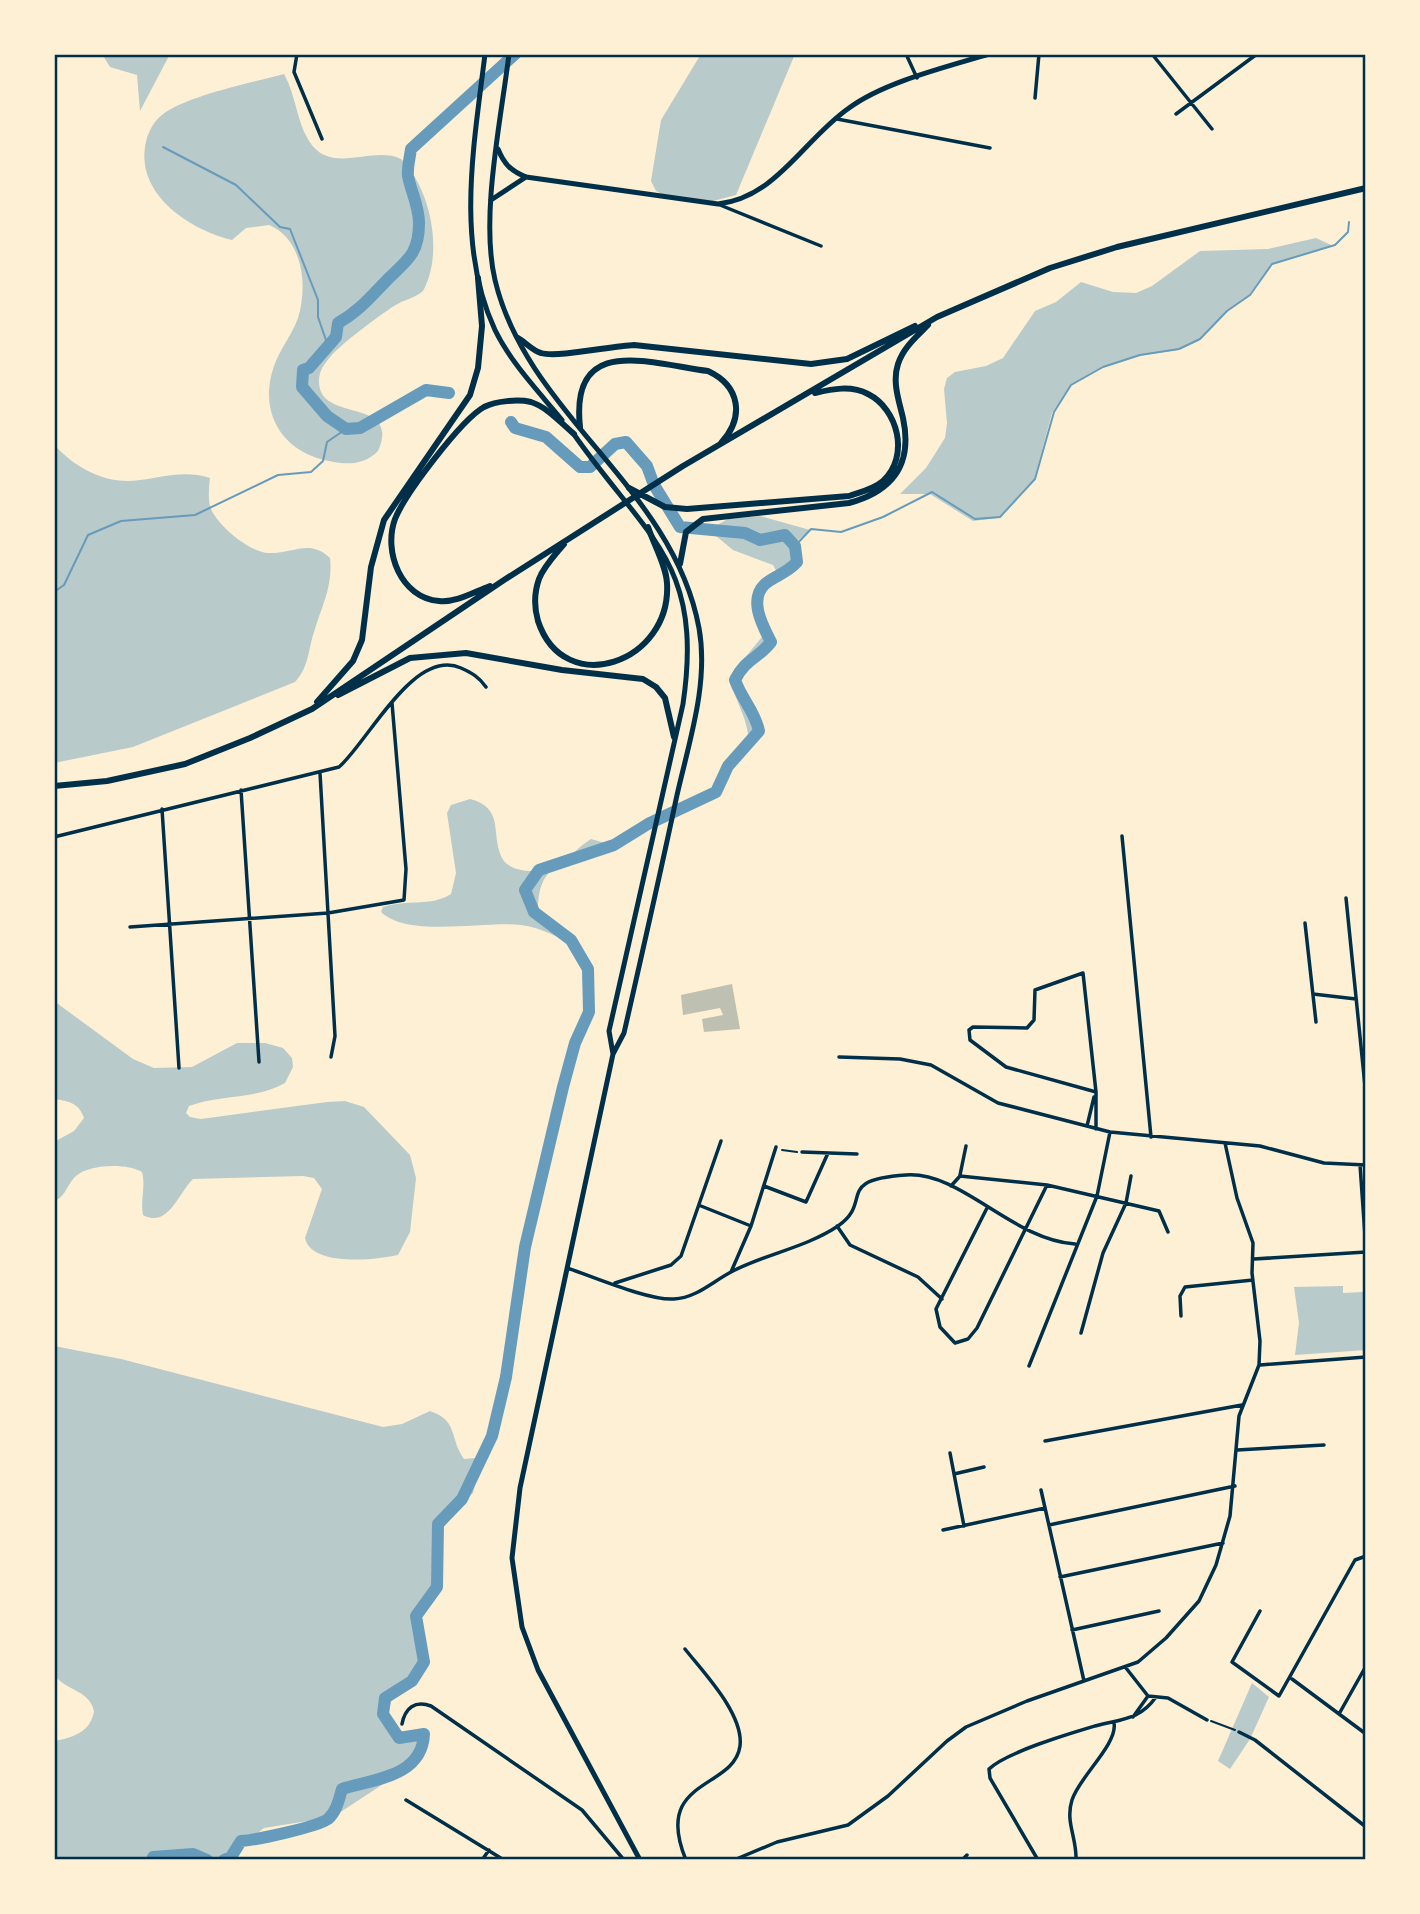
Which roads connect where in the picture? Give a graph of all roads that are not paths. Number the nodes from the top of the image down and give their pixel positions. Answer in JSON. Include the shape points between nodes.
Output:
{"nodes":[{"id":1,"x":297,"y":54,"type":"edge"},
{"id":2,"x":509,"y":54,"type":"edge"},
{"id":3,"x":906,"y":54,"type":"edge"},
{"id":4,"x":989,"y":54,"type":"edge"},
{"id":5,"x":1039,"y":54,"type":"edge"},
{"id":6,"x":1152,"y":54,"type":"edge"},
{"id":7,"x":1257,"y":54,"type":"edge"},
{"id":8,"x":485,"y":56,"type":"edge"},
{"id":9,"x":917,"y":78,"type":"junction"},
{"id":10,"x":1035,"y":98,"type":"dead end"},
{"id":11,"x":1192,"y":102,"type":"junction"},
{"id":12,"x":1176,"y":114,"type":"dead end"},
{"id":13,"x":835,"y":118,"type":"junction"},
{"id":14,"x":1212,"y":129,"type":"dead end"},
{"id":15,"x":322,"y":139,"type":"dead end"},
{"id":16,"x":990,"y":148,"type":"dead end"},
{"id":17,"x":498,"y":149,"type":"junction"},
{"id":18,"x":526,"y":177,"type":"junction"},
{"id":19,"x":1366,"y":188,"type":"edge"},
{"id":20,"x":491,"y":200,"type":"junction"},
{"id":21,"x":718,"y":204,"type":"junction"},
{"id":22,"x":821,"y":246,"type":"dead end"},
{"id":23,"x":478,"y":278,"type":"junction"},
{"id":24,"x":937,"y":317,"type":"junction"},
{"id":25,"x":518,"y":338,"type":"junction"},
{"id":26,"x":810,"y":394,"type":"junction"},
{"id":27,"x":580,"y":427,"type":"junction"},
{"id":28,"x":575,"y":437,"type":"junction"},
{"id":29,"x":715,"y":450,"type":"junction"},
{"id":30,"x":629,"y":488,"type":"junction"},
{"id":31,"x":648,"y":527,"type":"junction"},
{"id":32,"x":568,"y":540,"type":"junction"},
{"id":33,"x":680,"y":564,"type":"junction"},
{"id":34,"x":505,"y":580,"type":"junction"},
{"id":35,"x":486,"y":687,"type":"dead end"},
{"id":36,"x":391,"y":703,"type":"junction"},
{"id":37,"x":312,"y":709,"type":"junction"},
{"id":38,"x":674,"y":737,"type":"junction"},
{"id":39,"x":320,"y":773,"type":"junction"},
{"id":40,"x":54,"y":786,"type":"edge"},
{"id":41,"x":241,"y":790,"type":"junction"},
{"id":42,"x":162,"y":809,"type":"junction"},
{"id":43,"x":1122,"y":836,"type":"dead end"},
{"id":44,"x":54,"y":837,"type":"edge"},
{"id":45,"x":1346,"y":898,"type":"dead end"},
{"id":46,"x":328,"y":913,"type":"junction"},
{"id":47,"x":250,"y":918,"type":"junction"},
{"id":48,"x":171,"y":923,"type":"junction"},
{"id":49,"x":1305,"y":923,"type":"dead end"},
{"id":50,"x":130,"y":927,"type":"dead end"},
{"id":51,"x":1313,"y":994,"type":"junction"},
{"id":52,"x":1356,"y":999,"type":"junction"},
{"id":53,"x":1316,"y":1023,"type":"dead end"},
{"id":54,"x":613,"y":1054,"type":"junction"},
{"id":55,"x":331,"y":1057,"type":"dead end"},
{"id":56,"x":839,"y":1057,"type":"dead end"},
{"id":57,"x":259,"y":1062,"type":"dead end"},
{"id":58,"x":178,"y":1068,"type":"dead end"},
{"id":59,"x":1096,"y":1091,"type":"junction"},
{"id":60,"x":1366,"y":1096,"type":"edge"},
{"id":61,"x":1087,"y":1126,"type":"junction"},
{"id":62,"x":1096,"y":1129,"type":"junction"},
{"id":63,"x":1111,"y":1132,"type":"junction"},
{"id":64,"x":1151,"y":1138,"type":"junction"},
{"id":65,"x":720,"y":1141,"type":"dead end"},
{"id":66,"x":1225,"y":1143,"type":"junction"},
{"id":67,"x":966,"y":1146,"type":"dead end"},
{"id":68,"x":776,"y":1147,"type":"dead end"},
{"id":69,"x":802,"y":1152,"type":"road end"},
{"id":70,"x":828,"y":1153,"type":"junction"},
{"id":71,"x":857,"y":1154,"type":"dead end"},
{"id":72,"x":1363,"y":1165,"type":"edge"},
{"id":73,"x":960,"y":1176,"type":"junction"},
{"id":74,"x":1131,"y":1177,"type":"dead end"},
{"id":75,"x":1047,"y":1185,"type":"junction"},
{"id":76,"x":764,"y":1186,"type":"junction"},
{"id":77,"x":951,"y":1186,"type":"junction"},
{"id":78,"x":1097,"y":1196,"type":"junction"},
{"id":79,"x":1126,"y":1203,"type":"junction"},
{"id":80,"x":701,"y":1206,"type":"junction"},
{"id":81,"x":988,"y":1208,"type":"junction"},
{"id":82,"x":751,"y":1226,"type":"junction"},
{"id":83,"x":837,"y":1226,"type":"junction"},
{"id":84,"x":1027,"y":1231,"type":"junction"},
{"id":85,"x":1168,"y":1232,"type":"dead end"},
{"id":86,"x":1075,"y":1244,"type":"junction"},
{"id":87,"x":1366,"y":1251,"type":"edge"},
{"id":88,"x":1254,"y":1259,"type":"junction"},
{"id":89,"x":567,"y":1268,"type":"junction"},
{"id":90,"x":731,"y":1272,"type":"junction"},
{"id":91,"x":1253,"y":1280,"type":"junction"},
{"id":92,"x":615,"y":1284,"type":"junction"},
{"id":93,"x":942,"y":1299,"type":"junction"},
{"id":94,"x":1181,"y":1316,"type":"dead end"},
{"id":95,"x":1081,"y":1332,"type":"dead end"},
{"id":96,"x":1366,"y":1357,"type":"edge"},
{"id":97,"x":1259,"y":1365,"type":"junction"},
{"id":98,"x":1029,"y":1366,"type":"dead end"},
{"id":99,"x":1242,"y":1405,"type":"junction"},
{"id":100,"x":1045,"y":1441,"type":"dead end"},
{"id":101,"x":1324,"y":1445,"type":"dead end"},
{"id":102,"x":1237,"y":1450,"type":"junction"},
{"id":103,"x":950,"y":1453,"type":"dead end"},
{"id":104,"x":984,"y":1467,"type":"dead end"},
{"id":105,"x":954,"y":1474,"type":"junction"},
{"id":106,"x":1235,"y":1486,"type":"junction"},
{"id":107,"x":1041,"y":1490,"type":"dead end"},
{"id":108,"x":1045,"y":1508,"type":"junction"},
{"id":109,"x":1049,"y":1525,"type":"junction"},
{"id":110,"x":964,"y":1526,"type":"junction"},
{"id":111,"x":943,"y":1530,"type":"dead end"},
{"id":112,"x":1223,"y":1543,"type":"junction"},
{"id":113,"x":1366,"y":1556,"type":"edge"},
{"id":114,"x":1060,"y":1577,"type":"junction"},
{"id":115,"x":1159,"y":1611,"type":"dead end"},
{"id":116,"x":1260,"y":1611,"type":"dead end"},
{"id":117,"x":1072,"y":1630,"type":"junction"},
{"id":118,"x":685,"y":1649,"type":"dead end"},
{"id":119,"x":1366,"y":1666,"type":"edge"},
{"id":120,"x":1126,"y":1668,"type":"junction"},
{"id":121,"x":1291,"y":1678,"type":"junction"},
{"id":122,"x":1084,"y":1681,"type":"junction"},
{"id":123,"x":1148,"y":1696,"type":"junction"},
{"id":124,"x":1156,"y":1697,"type":"junction"},
{"id":125,"x":1339,"y":1714,"type":"junction"},
{"id":126,"x":1132,"y":1718,"type":"junction"},
{"id":127,"x":1207,"y":1720,"type":"road end"},
{"id":128,"x":1114,"y":1723,"type":"junction"},
{"id":129,"x":402,"y":1724,"type":"dead end"},
{"id":130,"x":1239,"y":1732,"type":"road end"},
{"id":131,"x":1366,"y":1734,"type":"edge"},
{"id":132,"x":406,"y":1800,"type":"dead end"},
{"id":133,"x":1366,"y":1827,"type":"edge"},
{"id":134,"x":489,"y":1850,"type":"junction"},
{"id":135,"x":967,"y":1855,"type":"dead end"},
{"id":136,"x":482,"y":1860,"type":"edge"},
{"id":137,"x":504,"y":1860,"type":"edge"},
{"id":138,"x":624,"y":1860,"type":"edge"},
{"id":139,"x":640,"y":1860,"type":"edge"},
{"id":140,"x":686,"y":1860,"type":"edge"},
{"id":141,"x":734,"y":1860,"type":"edge"},
{"id":142,"x":962,"y":1860,"type":"edge"},
{"id":143,"x":1038,"y":1860,"type":"edge"},
{"id":144,"x":1076,"y":1860,"type":"edge"}],
"edges":[{"from":1,"to":15,"type":"street","via":[[293,72]]},
{"from":2,"to":17,"type":"main road"},
{"from":3,"to":9,"type":"street"},
{"from":4,"to":9,"type":"main road"},
{"from":5,"to":10,"type":"street"},
{"from":6,"to":11,"type":"street"},
{"from":7,"to":11,"type":"street"},
{"from":8,"to":23,"type":"main road","via":[[470,230]]},
{"from":9,"to":13,"type":"main road","via":[[861,101]]},
{"from":11,"to":12,"type":"street"},
{"from":11,"to":14,"type":"street"},
{"from":13,"to":16,"type":"street"},
{"from":13,"to":21,"type":"main road","via":[[754,195]]},
{"from":17,"to":18,"type":"main road","via":[[513,172]]},
{"from":17,"to":20,"type":"main road"},
{"from":18,"to":20,"type":"main road"},
{"from":18,"to":21,"type":"main road"},
{"from":19,"to":24,"type":"highway","via":[[1117,247],[1049,268]]},
{"from":20,"to":25,"type":"main road","via":[[495,281]]},
{"from":21,"to":22,"type":"street"},
{"from":23,"to":28,"type":"main road","via":[[495,329],[511,357]]},
{"from":23,"to":37,"type":"highway","via":[[482,326],[470,395],[384,520],[371,567],[362,640],[353,661]]},
{"from":24,"to":25,"type":"highway","via":[[847,359],[811,364],[634,345],[556,355],[539,353]]},
{"from":24,"to":26,"type":"highway"},
{"from":24,"to":33,"type":"highway","via":[[905,349],[898,363],[896,386],[905,452],[900,470],[888,485],[872,497],[849,503],[703,519],[686,533]]},
{"from":25,"to":27,"type":"main road","via":[[536,370]]},
{"from":26,"to":29,"type":"highway"},
{"from":26,"to":30,"type":"highway","via":[[851,389],[867,393],[885,406],[893,418],[898,448],[884,480],[849,496],[687,509],[665,507]]},
{"from":27,"to":29,"type":"highway","via":[[581,386],[602,363],[620,360],[708,371],[729,385],[738,410],[730,434]]},
{"from":27,"to":30,"type":"main road"},
{"from":28,"to":31,"type":"main road"},
{"from":28,"to":34,"type":"highway","via":[[531,402],[486,406],[468,418],[414,486],[395,520],[394,563],[406,583],[425,598],[456,599]]},
{"from":29,"to":32,"type":"highway"},
{"from":30,"to":33,"type":"main road"},
{"from":31,"to":32,"type":"highway","via":[[667,580],[667,601],[648,641],[616,663],[596,666],[571,659],[542,633],[534,609],[539,577]]},
{"from":31,"to":38,"type":"main road","via":[[665,553],[686,613],[688,668]]},
{"from":32,"to":34,"type":"highway"},
{"from":33,"to":54,"type":"main road","via":[[699,628],[701,652],[692,730],[624,1033]]},
{"from":34,"to":37,"type":"highway"},
{"from":35,"to":36,"type":"street","via":[[476,675],[440,664],[431,666]]},
{"from":36,"to":39,"type":"street","via":[[351,757]]},
{"from":36,"to":46,"type":"street","via":[[406,869],[404,900]]},
{"from":37,"to":38,"type":"highway","via":[[410,658],[466,653],[643,679],[665,698]]},
{"from":37,"to":40,"type":"highway","via":[[185,764],[107,781]]},
{"from":38,"to":54,"type":"main road","via":[[609,1031]]},
{"from":39,"to":41,"type":"street"},
{"from":39,"to":46,"type":"street"},
{"from":41,"to":42,"type":"street"},
{"from":41,"to":47,"type":"street"},
{"from":42,"to":44,"type":"street"},
{"from":42,"to":48,"type":"street"},
{"from":43,"to":64,"type":"street"},
{"from":45,"to":52,"type":"street"},
{"from":46,"to":47,"type":"street"},
{"from":46,"to":55,"type":"street","via":[[335,1037]]},
{"from":47,"to":48,"type":"street"},
{"from":47,"to":57,"type":"street"},
{"from":48,"to":50,"type":"street"},
{"from":48,"to":58,"type":"street"},
{"from":49,"to":51,"type":"street"},
{"from":51,"to":52,"type":"street"},
{"from":51,"to":53,"type":"street"},
{"from":52,"to":60,"type":"street"},
{"from":54,"to":89,"type":"main road"},
{"from":56,"to":61,"type":"street","via":[[931,1065],[998,1103]]},
{"from":59,"to":59,"type":"street","via":[[1083,973],[1035,990],[1034,1020],[1027,1028],[969,1030],[970,1040],[1006,1067]]},
{"from":59,"to":61,"type":"street"},
{"from":59,"to":62,"type":"street"},
{"from":61,"to":62,"type":"street"},
{"from":62,"to":63,"type":"street"},
{"from":63,"to":64,"type":"street"},
{"from":63,"to":78,"type":"street"},
{"from":64,"to":66,"type":"street"},
{"from":65,"to":80,"type":"street"},
{"from":66,"to":72,"type":"street","via":[[1260,1146],[1324,1163]]},
{"from":66,"to":88,"type":"street"},
{"from":67,"to":73,"type":"street"},
{"from":68,"to":76,"type":"street"},
{"from":69,"to":70,"type":"street"},
{"from":70,"to":71,"type":"street"},
{"from":70,"to":76,"type":"street","via":[[806,1202]]},
{"from":72,"to":87,"type":"street"},
{"from":73,"to":75,"type":"street"},
{"from":73,"to":77,"type":"street"},
{"from":74,"to":79,"type":"street"},
{"from":75,"to":78,"type":"street"},
{"from":75,"to":84,"type":"street"},
{"from":76,"to":82,"type":"street"},
{"from":77,"to":81,"type":"street"},
{"from":77,"to":83,"type":"street","via":[[915,1175],[866,1181]]},
{"from":78,"to":79,"type":"street"},
{"from":78,"to":86,"type":"street"},
{"from":79,"to":85,"type":"street","via":[[1159,1211]]},
{"from":79,"to":95,"type":"street","via":[[1103,1253]]},
{"from":80,"to":82,"type":"street"},
{"from":80,"to":92,"type":"street","via":[[676,1262]]},
{"from":81,"to":84,"type":"street"},
{"from":81,"to":93,"type":"street"},
{"from":82,"to":90,"type":"street"},
{"from":83,"to":90,"type":"street"},
{"from":83,"to":93,"type":"street","via":[[850,1245],[918,1277]]},
{"from":84,"to":86,"type":"street"},
{"from":84,"to":93,"type":"street","via":[[968,1339],[955,1343],[944,1333],[936,1317]]},
{"from":86,"to":98,"type":"street"},
{"from":87,"to":88,"type":"street"},
{"from":88,"to":91,"type":"street"},
{"from":89,"to":92,"type":"street"},
{"from":89,"to":139,"type":"main road","via":[[515,1517],[513,1580],[522,1627],[538,1670]]},
{"from":90,"to":92,"type":"street","via":[[706,1288],[673,1299]]},
{"from":91,"to":94,"type":"street","via":[[1185,1287],[1180,1296]]},
{"from":91,"to":97,"type":"street"},
{"from":96,"to":97,"type":"street"},
{"from":97,"to":99,"type":"street"},
{"from":99,"to":100,"type":"street"},
{"from":99,"to":102,"type":"street"},
{"from":101,"to":102,"type":"street"},
{"from":102,"to":106,"type":"street"},
{"from":103,"to":105,"type":"street"},
{"from":104,"to":105,"type":"street"},
{"from":105,"to":110,"type":"street"},
{"from":106,"to":109,"type":"street"},
{"from":106,"to":112,"type":"street"},
{"from":107,"to":108,"type":"street"},
{"from":108,"to":109,"type":"street"},
{"from":108,"to":110,"type":"street"},
{"from":109,"to":114,"type":"street"},
{"from":110,"to":111,"type":"street"},
{"from":112,"to":114,"type":"street"},
{"from":112,"to":120,"type":"street","via":[[1208,1585],[1190,1612],[1156,1648]]},
{"from":113,"to":121,"type":"street","via":[[1355,1560]]},
{"from":114,"to":117,"type":"street"},
{"from":115,"to":117,"type":"street"},
{"from":116,"to":121,"type":"street","via":[[1232,1662],[1277,1696],[1283,1694]]},
{"from":117,"to":122,"type":"street"},
{"from":118,"to":140,"type":"street","via":[[725,1700],[740,1746],[733,1761],[682,1807],[678,1834]]},
{"from":119,"to":125,"type":"street"},
{"from":120,"to":122,"type":"street"},
{"from":120,"to":123,"type":"street"},
{"from":121,"to":125,"type":"street"},
{"from":122,"to":141,"type":"street","via":[[966,1727],[848,1825],[777,1842]]},
{"from":123,"to":124,"type":"street"},
{"from":123,"to":126,"type":"street"},
{"from":124,"to":126,"type":"street"},
{"from":124,"to":127,"type":"street","via":[[1168,1698]]},
{"from":125,"to":131,"type":"street"},
{"from":126,"to":128,"type":"street"},
{"from":128,"to":143,"type":"street","via":[[1006,1755],[989,1769]]},
{"from":128,"to":144,"type":"street","via":[[1112,1738],[1079,1784],[1071,1804],[1068,1823]]},
{"from":129,"to":138,"type":"street","via":[[414,1704],[430,1706],[582,1810]]},
{"from":130,"to":133,"type":"street"},
{"from":132,"to":134,"type":"street"},
{"from":134,"to":136,"type":"street"},
{"from":134,"to":137,"type":"street"},
{"from":135,"to":142,"type":"street"}]}
